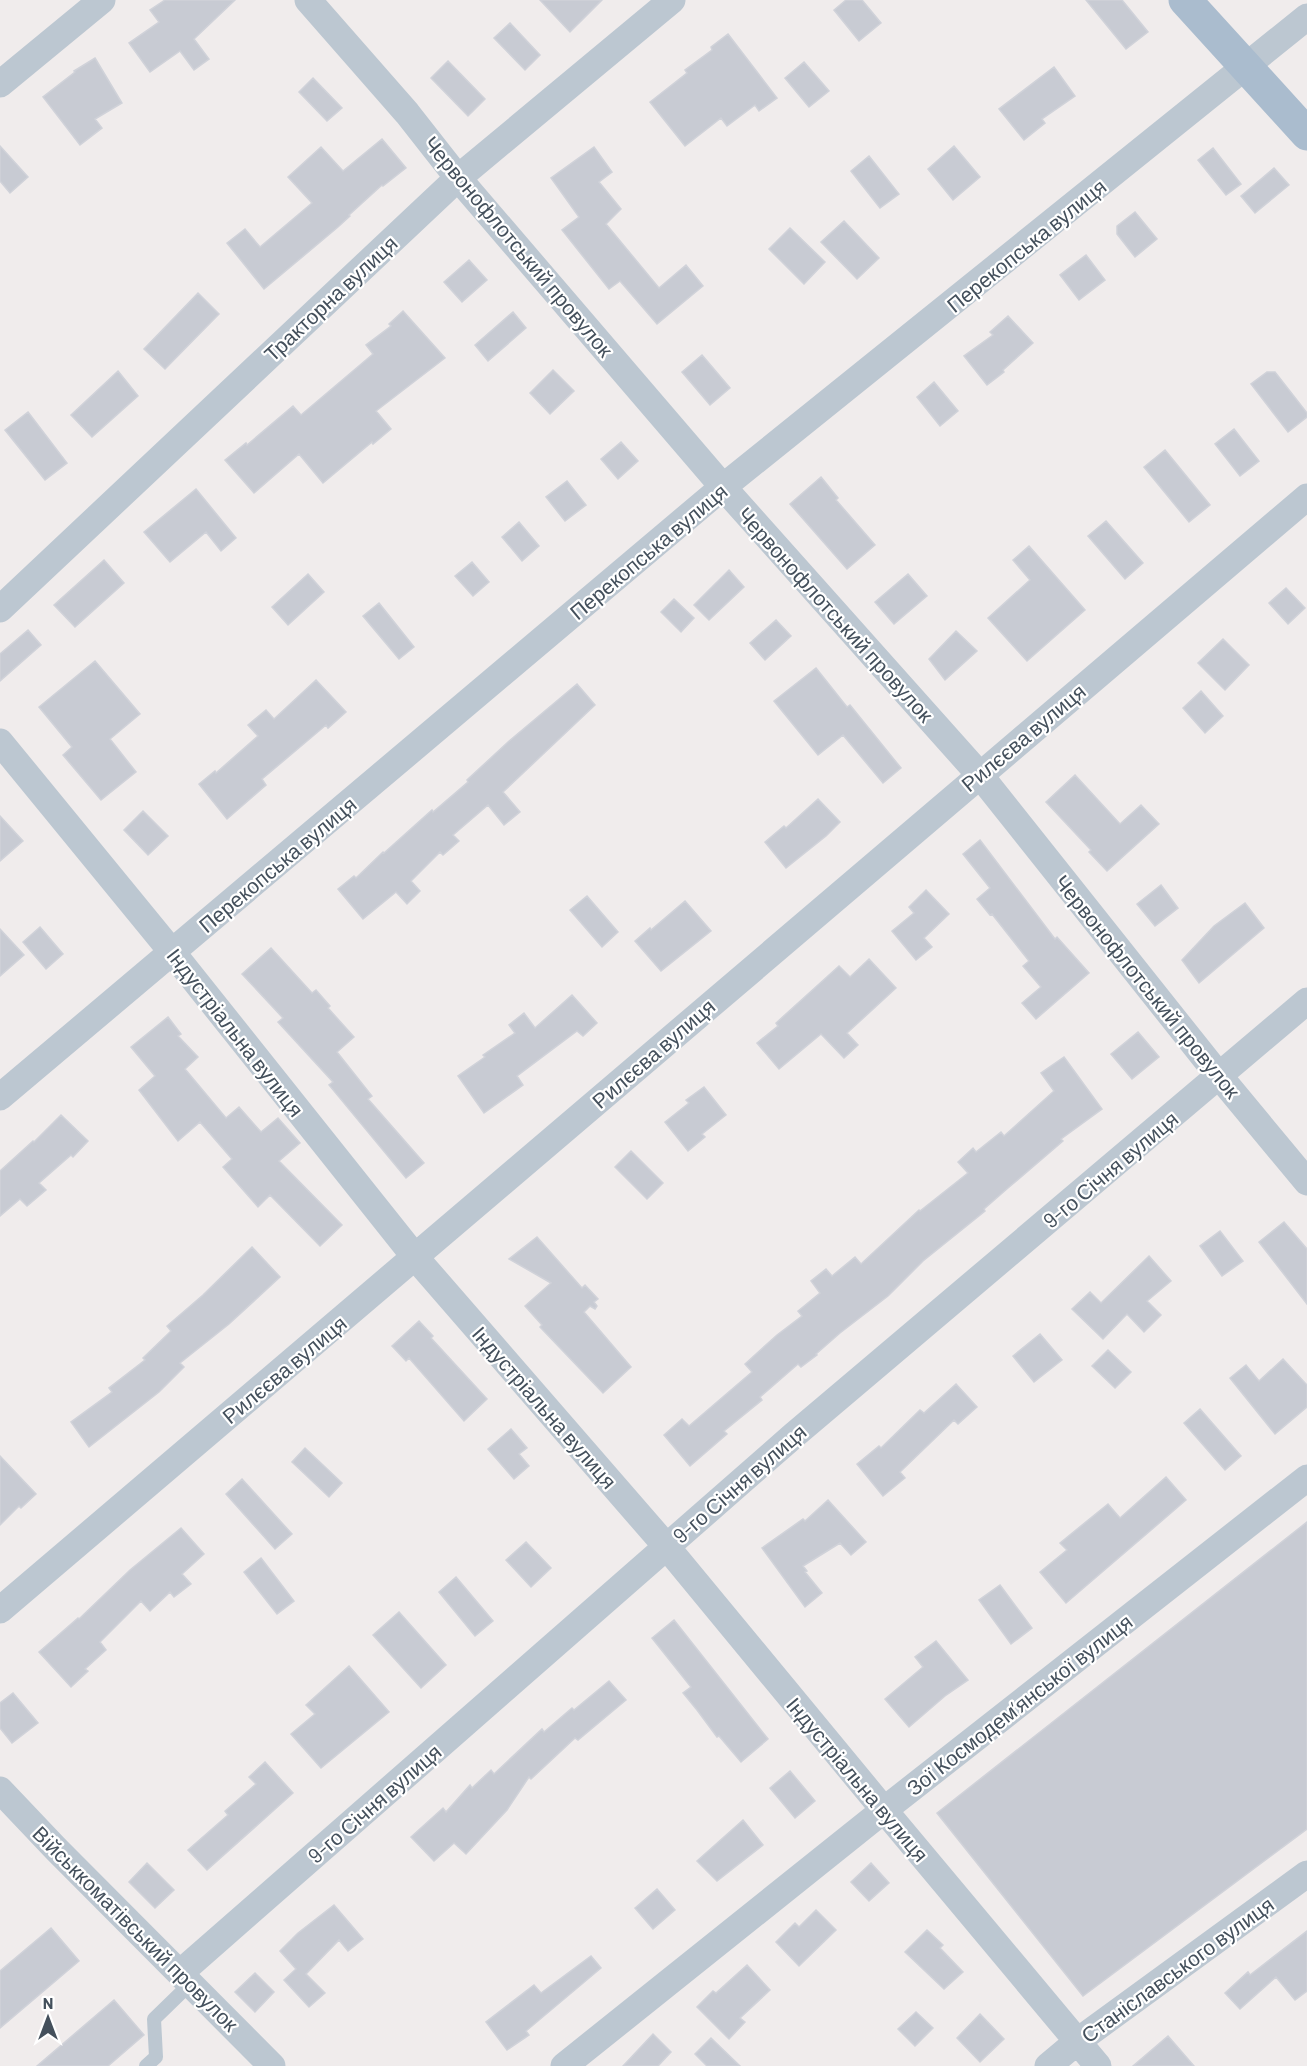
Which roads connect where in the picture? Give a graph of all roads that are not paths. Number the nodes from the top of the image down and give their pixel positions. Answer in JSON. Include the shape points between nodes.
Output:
{"nodes":[{"id":1,"x":102,"y":0,"type":"edge"},
{"id":2,"x":308,"y":0,"type":"edge"},
{"id":3,"x":672,"y":0,"type":"edge"},
{"id":4,"x":1185,"y":0,"type":"edge"},
{"id":5,"x":1307,"y":17,"type":"edge"},
{"id":6,"x":1247,"y":67,"type":"junction"},
{"id":7,"x":0,"y":84,"type":"edge"},
{"id":8,"x":1307,"y":134,"type":"edge"},
{"id":9,"x":458,"y":178,"type":"junction"},
{"id":10,"x":723,"y":487,"type":"junction"},
{"id":11,"x":1307,"y":497,"type":"edge"},
{"id":12,"x":0,"y":609,"type":"edge"},
{"id":13,"x":0,"y":742,"type":"edge"},
{"id":14,"x":979,"y":774,"type":"junction"},
{"id":15,"x":172,"y":952,"type":"junction"},
{"id":16,"x":1307,"y":1001,"type":"edge"},
{"id":17,"x":1220,"y":1077,"type":"junction"},
{"id":18,"x":0,"y":1097,"type":"edge"},
{"id":19,"x":1307,"y":1182,"type":"edge"},
{"id":20,"x":415,"y":1257,"type":"junction"},
{"id":21,"x":1307,"y":1479,"type":"edge"},
{"id":22,"x":666,"y":1546,"type":"junction"},
{"id":23,"x":0,"y":1610,"type":"edge"},
{"id":24,"x":0,"y":1790,"type":"edge"},
{"id":25,"x":884,"y":1810,"type":"junction"},
{"id":26,"x":1307,"y":1875,"type":"edge"},
{"id":27,"x":185,"y":1978,"type":"junction"},
{"id":28,"x":1078,"y":2041,"type":"junction"},
{"id":29,"x":146,"y":2066,"type":"edge"},
{"id":30,"x":272,"y":2066,"type":"edge"},
{"id":31,"x":564,"y":2066,"type":"edge"},
{"id":32,"x":1048,"y":2066,"type":"edge"},
{"id":33,"x":1098,"y":2066,"type":"edge"}],
"edges":[{"from":1,"to":7,"type":"street"},
{"from":2,"to":9,"type":"street","name":"Червонофлотський провулок"},
{"from":3,"to":9,"type":"street","name":"Тракторна вулиця"},
{"from":4,"to":6,"type":"main road"},
{"from":5,"to":6,"type":"street","name":"Перекопська вулиця"},
{"from":6,"to":8,"type":"main road"},
{"from":6,"to":10,"type":"street","name":"Перекопська вулиця"},
{"from":9,"to":10,"type":"street","name":"Червонофлотський провулок"},
{"from":9,"to":12,"type":"street","name":"Тракторна вулиця"},
{"from":10,"to":14,"type":"street","name":"Червонофлотський провулок"},
{"from":10,"to":15,"type":"street","name":"Перекопська вулиця"},
{"from":11,"to":14,"type":"street","name":"Рилєєва вулиця"},
{"from":13,"to":15,"type":"street","name":"Індустріальна вулиця"},
{"from":14,"to":17,"type":"street","name":"Червонофлотський провулок"},
{"from":14,"to":20,"type":"street","name":"Рилєєва вулиця"},
{"from":15,"to":18,"type":"street","name":"Перекопська вулиця"},
{"from":15,"to":20,"type":"street","name":"Індустріальна вулиця"},
{"from":16,"to":17,"type":"street","name":"9-го Січня вулиця"},
{"from":17,"to":19,"type":"street","name":"Червонофлотський провулок"},
{"from":17,"to":22,"type":"street","name":"9-го Січня вулиця"},
{"from":20,"to":22,"type":"street","name":"Індустріальна вулиця"},
{"from":20,"to":23,"type":"street","name":"Рилєєва вулиця"},
{"from":21,"to":25,"type":"street","name":"Зої Космодем’янської вулиця"},
{"from":22,"to":25,"type":"street","name":"Індустріальна вулиця"},
{"from":22,"to":27,"type":"street","name":"9-го Січня вулиця"},
{"from":24,"to":27,"type":"street","name":"Військкоматівський провулок"},
{"from":25,"to":28,"type":"street","name":"Індустріальна вулиця"},
{"from":25,"to":31,"type":"street","name":"Зої Космодем’янської вулиця"},
{"from":26,"to":28,"type":"street","name":"Станіславського вулиця"},
{"from":27,"to":29,"type":"lane","via":[[154,2019],[156,2057]]},
{"from":27,"to":30,"type":"street","name":"Військкоматівський провулок"},
{"from":28,"to":32,"type":"street","name":"Станіславського вулиця"},
{"from":28,"to":33,"type":"street","name":"Індустріальна вулиця"}]}
